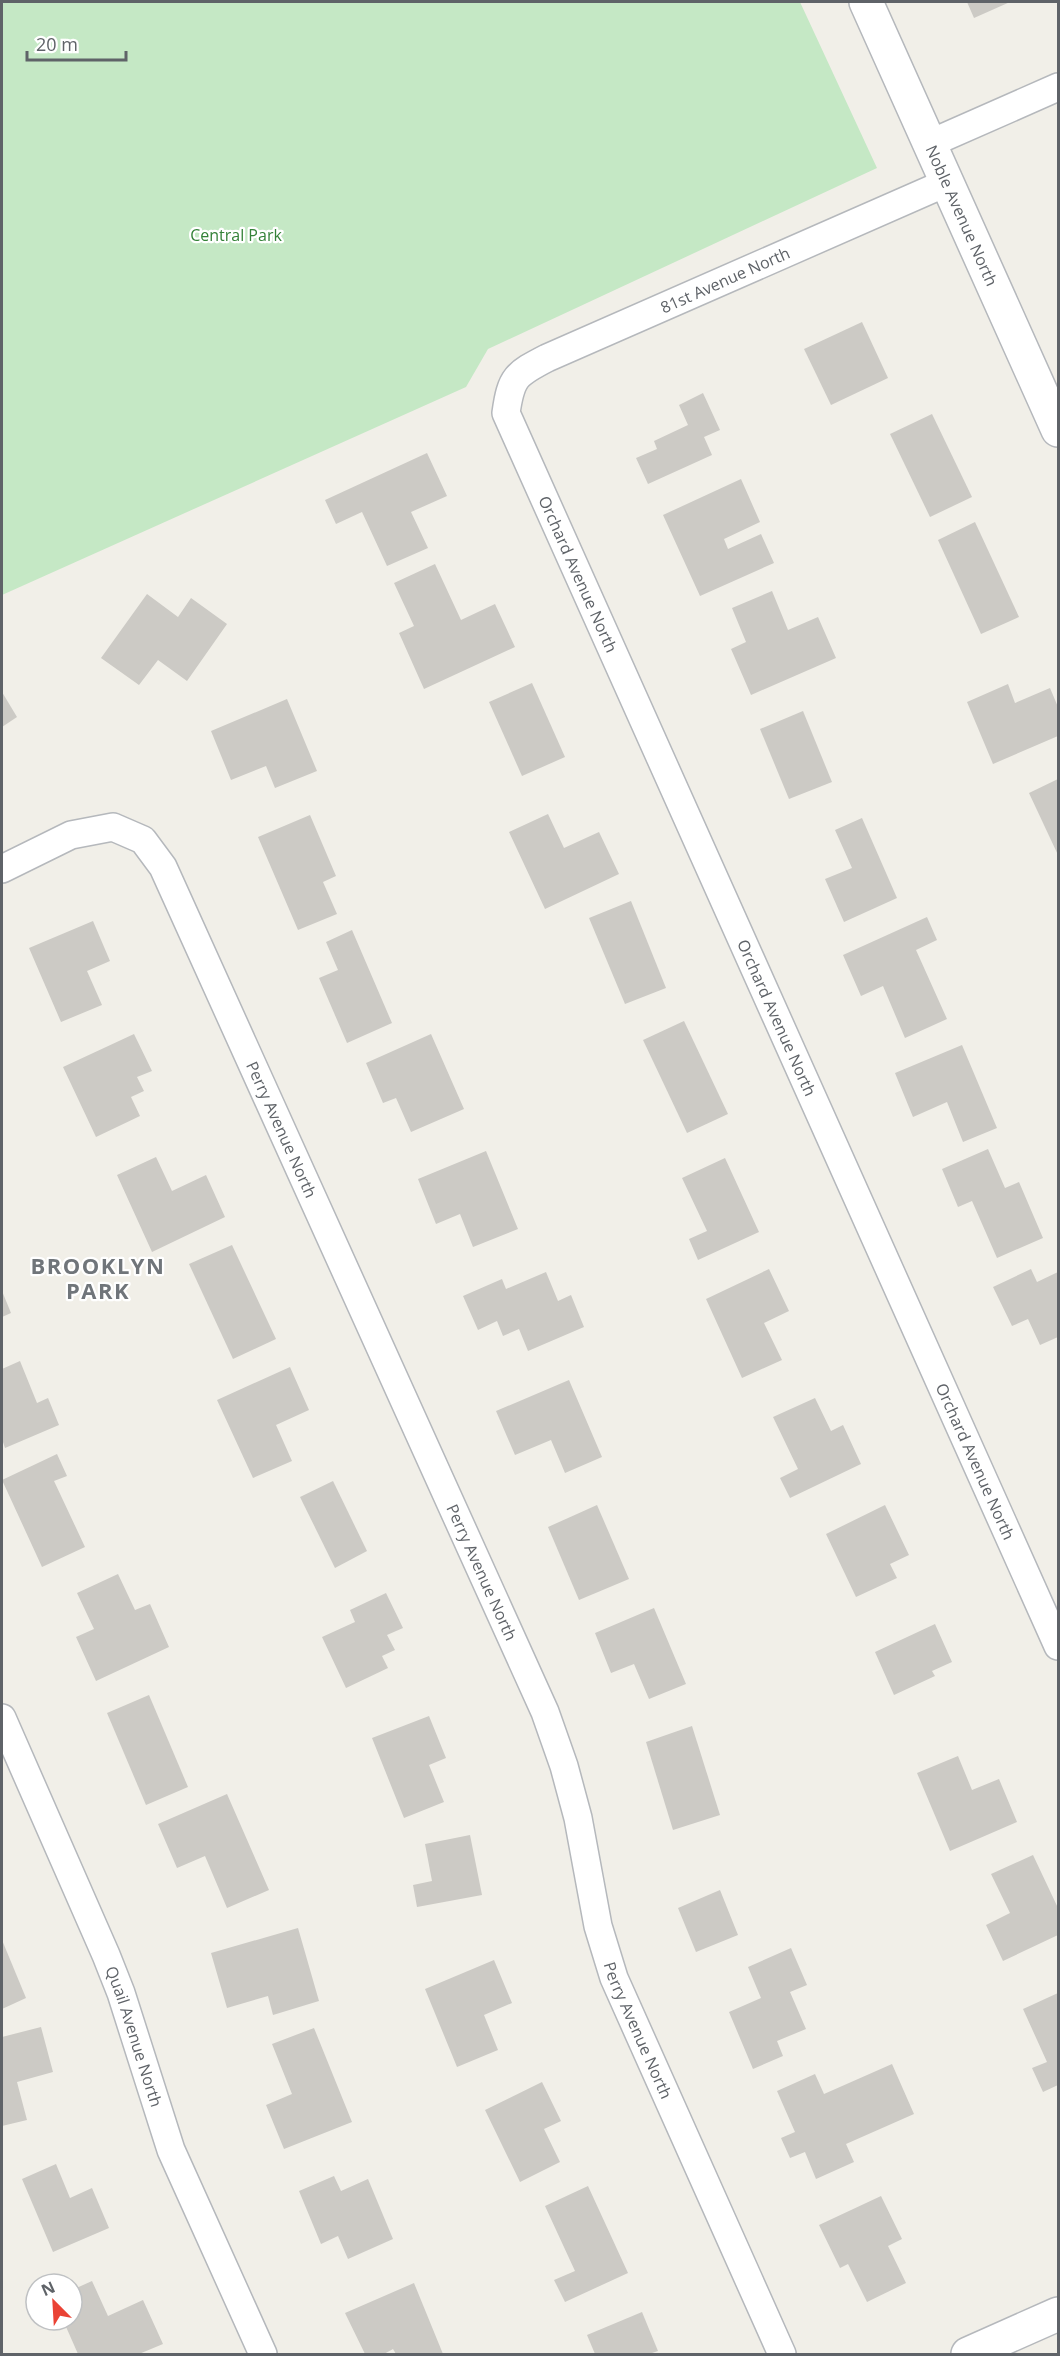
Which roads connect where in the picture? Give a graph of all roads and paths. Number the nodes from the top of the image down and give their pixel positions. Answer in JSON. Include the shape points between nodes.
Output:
{"nodes":[{"id":1,"x":866,"y":2,"type":"edge"},
{"id":2,"x":1059,"y":87,"type":"edge"},
{"id":3,"x":931,"y":143,"type":"junction"},
{"id":4,"x":948,"y":182,"type":"junction"},
{"id":5,"x":509,"y":388,"type":"joint"},
{"id":6,"x":1059,"y":430,"type":"edge"},
{"id":7,"x":2,"y":869,"type":"edge"},
{"id":8,"x":1059,"y":1646,"type":"edge"},
{"id":9,"x":2,"y":1718,"type":"edge"},
{"id":10,"x":1059,"y":2314,"type":"edge"},
{"id":11,"x":263,"y":2355,"type":"edge"},
{"id":12,"x":782,"y":2355,"type":"edge"},
{"id":13,"x":968,"y":2355,"type":"edge"}],
"edges":[{"from":1,"to":3,"type":"street","name":"Noble Avenue North"},
{"from":2,"to":3,"type":"street"},
{"from":3,"to":4,"type":"street","name":"Noble Avenue North"},
{"from":4,"to":5,"type":"street","name":"81st Avenue North","via":[[547,358],[524,370]]},
{"from":4,"to":6,"type":"street","name":"Noble Avenue North"},
{"from":5,"to":8,"type":"street","name":"Orchard Avenue North","via":[[506,413],[515,437]]},
{"from":7,"to":12,"type":"street","name":"Perry Avenue North","via":[[71,835],[113,827],[143,840],[163,867],[545,1713],[578,1818],[597,1926],[614,1978]]},
{"from":9,"to":11,"type":"street","name":"Quail Avenue North","via":[[110,1965],[171,2150]]},
{"from":10,"to":13,"type":"street"}]}
